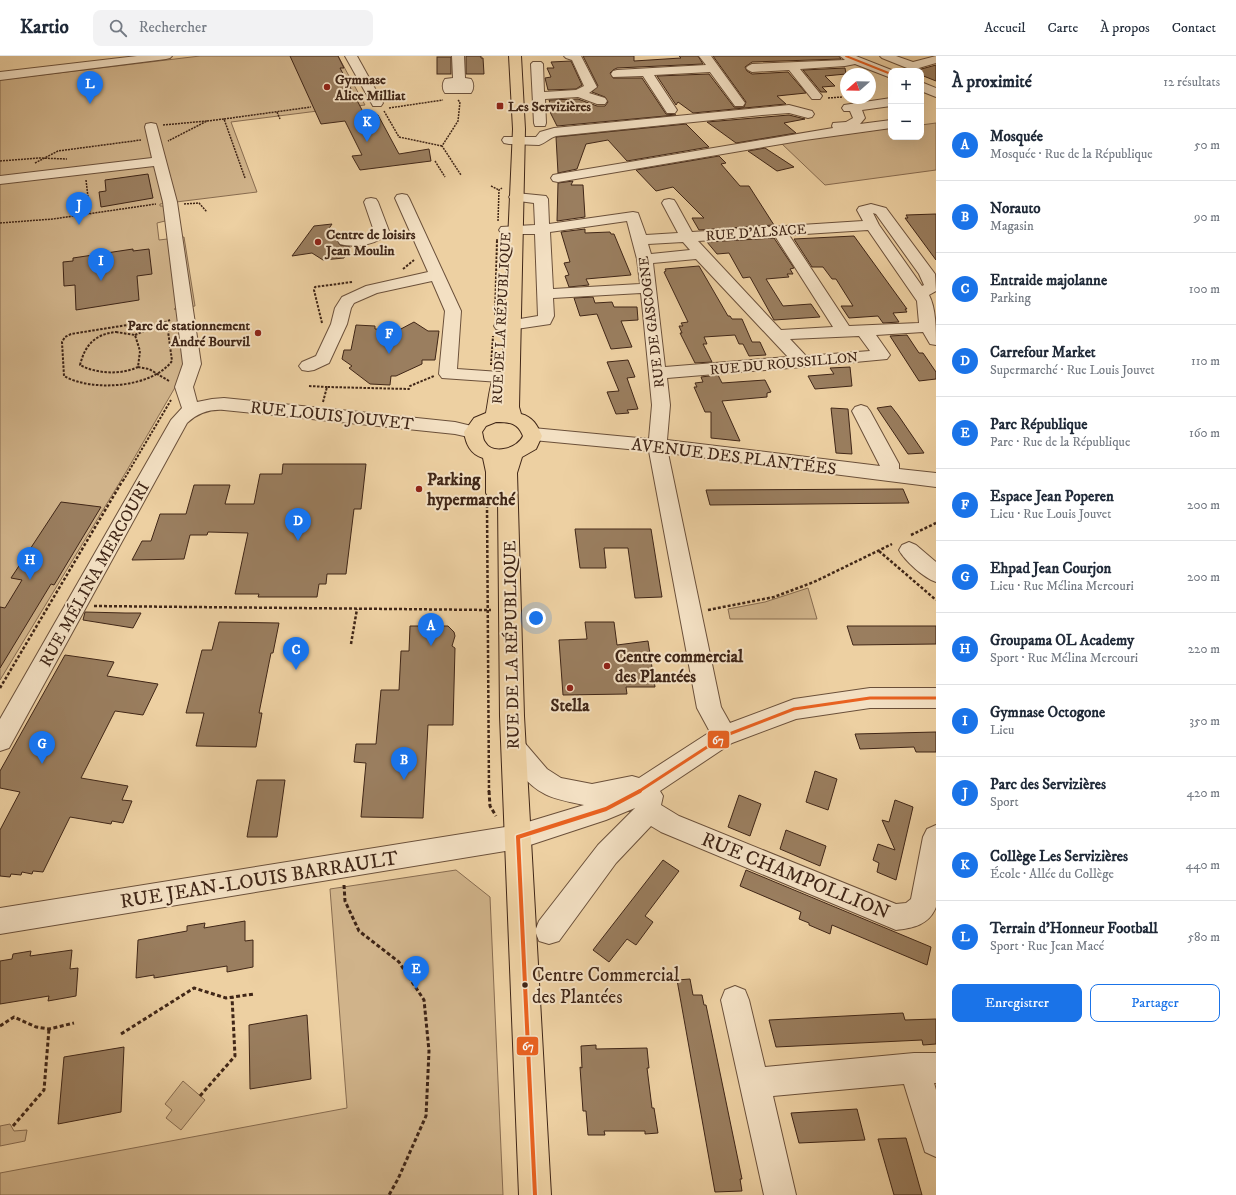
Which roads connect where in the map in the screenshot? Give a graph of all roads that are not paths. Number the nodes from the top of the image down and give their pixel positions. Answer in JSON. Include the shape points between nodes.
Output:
{"nodes":[{"id":1,"x":166,"y":56,"type":"edge"},
{"id":2,"x":351,"y":56,"type":"edge"},
{"id":3,"x":458,"y":56,"type":"edge"},
{"id":4,"x":509,"y":56,"type":"edge"},
{"id":5,"x":515,"y":56,"type":"edge"},
{"id":6,"x":570,"y":56,"type":"edge"},
{"id":7,"x":705,"y":56,"type":"edge"},
{"id":8,"x":886,"y":56,"type":"edge"},
{"id":9,"x":851,"y":58,"type":"edge"},
{"id":10,"x":936,"y":59,"type":"edge"},
{"id":11,"x":792,"y":66,"type":"junction"},
{"id":12,"x":714,"y":68,"type":"junction"},
{"id":13,"x":752,"y":68,"type":"dead end"},
{"id":14,"x":516,"y":72,"type":"junction"},
{"id":15,"x":646,"y":72,"type":"junction"},
{"id":16,"x":888,"y":73,"type":"edge"},
{"id":17,"x":617,"y":74,"type":"dead end"},
{"id":18,"x":0,"y":76,"type":"edge"},
{"id":19,"x":459,"y":82,"type":"dead end"},
{"id":20,"x":924,"y":88,"type":"edge"},
{"id":21,"x":579,"y":93,"type":"junction"},
{"id":22,"x":936,"y":95,"type":"edge"},
{"id":23,"x":538,"y":96,"type":"junction"},
{"id":24,"x":816,"y":96,"type":"dead end"},
{"id":25,"x":924,"y":97,"type":"edge"},
{"id":26,"x":601,"y":101,"type":"dead end"},
{"id":27,"x":377,"y":103,"type":"dead end"},
{"id":28,"x":739,"y":103,"type":"dead end"},
{"id":29,"x":888,"y":103,"type":"edge"},
{"id":30,"x":671,"y":110,"type":"dead end"},
{"id":31,"x":808,"y":115,"type":"junction"},
{"id":32,"x":514,"y":121,"type":"junction"},
{"id":33,"x":540,"y":123,"type":"dead end"},
{"id":34,"x":888,"y":124,"type":"edge"},
{"id":35,"x":846,"y":128,"type":"junction"},
{"id":36,"x":828,"y":133,"type":"junction"},
{"id":37,"x":514,"y":140,"type":"junction"},
{"id":38,"x":558,"y":178,"type":"dead end"},
{"id":39,"x":0,"y":180,"type":"edge"},
{"id":40,"x":516,"y":197,"type":"junction"},
{"id":41,"x":402,"y":198,"type":"dead end"},
{"id":42,"x":371,"y":202,"type":"dead end"},
{"id":43,"x":670,"y":203,"type":"dead end"},
{"id":44,"x":542,"y":229,"type":"junction"},
{"id":45,"x":504,"y":230,"type":"junction"},
{"id":46,"x":779,"y":231,"type":"junction"},
{"id":47,"x":687,"y":237,"type":"junction"},
{"id":48,"x":640,"y":240,"type":"junction"},
{"id":49,"x":345,"y":241,"type":"dead end"},
{"id":50,"x":700,"y":254,"type":"junction"},
{"id":51,"x":645,"y":259,"type":"junction"},
{"id":52,"x":430,"y":260,"type":"junction"},
{"id":53,"x":437,"y":275,"type":"junction"},
{"id":54,"x":412,"y":280,"type":"junction"},
{"id":55,"x":649,"y":288,"type":"junction"},
{"id":56,"x":545,"y":294,"type":"junction"},
{"id":57,"x":501,"y":324,"type":"junction"},
{"id":58,"x":932,"y":324,"type":"edge"},
{"id":59,"x":864,"y":330,"type":"junction"},
{"id":60,"x":844,"y":331,"type":"junction"},
{"id":61,"x":778,"y":336,"type":"junction"},
{"id":62,"x":802,"y":362,"type":"junction"},
{"id":63,"x":308,"y":366,"type":"dead end"},
{"id":64,"x":657,"y":373,"type":"junction"},
{"id":65,"x":495,"y":377,"type":"junction"},
{"id":66,"x":192,"y":410,"type":"junction"},
{"id":67,"x":861,"y":411,"type":"dead end"},
{"id":68,"x":494,"y":416,"type":"junction"},
{"id":69,"x":513,"y":417,"type":"junction"},
{"id":70,"x":472,"y":432,"type":"junction"},
{"id":71,"x":532,"y":434,"type":"junction"},
{"id":72,"x":665,"y":446,"type":"junction"},
{"id":73,"x":514,"y":454,"type":"junction"},
{"id":74,"x":494,"y":463,"type":"junction"},
{"id":75,"x":891,"y":475,"type":"junction"},
{"id":76,"x":936,"y":480,"type":"edge"},
{"id":77,"x":903,"y":544,"type":"road end"},
{"id":78,"x":936,"y":574,"type":"edge"},
{"id":79,"x":936,"y":698,"type":"edge"},
{"id":80,"x":724,"y":736,"type":"junction"},
{"id":81,"x":0,"y":741,"type":"edge"},
{"id":82,"x":514,"y":748,"type":"junction"},
{"id":83,"x":652,"y":782,"type":"junction"},
{"id":84,"x":648,"y":811,"type":"junction"},
{"id":85,"x":518,"y":837,"type":"junction"},
{"id":86,"x":936,"y":837,"type":"edge"},
{"id":87,"x":0,"y":921,"type":"edge"},
{"id":88,"x":549,"y":931,"type":"dead end"},
{"id":89,"x":735,"y":1000,"type":"dead end"},
{"id":90,"x":925,"y":1068,"type":"edge"},
{"id":91,"x":754,"y":1083,"type":"junction"},
{"id":92,"x":936,"y":1141,"type":"edge"},
{"id":93,"x":535,"y":1195,"type":"edge"},
{"id":94,"x":780,"y":1195,"type":"edge"}],
"edges":[{"from":1,"to":18,"type":"street"},
{"from":2,"to":27,"type":"street"},
{"from":3,"to":19,"type":"street"},
{"from":4,"to":32,"type":"main road","name":"RUE DE LA RÉPUBLIQUE"},
{"from":5,"to":14,"type":"main road","name":"RUE DE LA RÉPUBLIQUE"},
{"from":6,"to":21,"type":"street","via":[[576,58],[592,87]]},
{"from":7,"to":12,"type":"street"},
{"from":8,"to":10,"type":"street","via":[[912,66]]},
{"from":9,"to":11,"type":"street","via":[[845,63]]},
{"from":9,"to":16,"type":"street"},
{"from":11,"to":13,"type":"street"},
{"from":11,"to":24,"type":"street"},
{"from":12,"to":15,"type":"street"},
{"from":12,"to":28,"type":"street"},
{"from":14,"to":23,"type":"street","via":[[542,62]]},
{"from":14,"to":32,"type":"main road","name":"RUE DE LA RÉPUBLIQUE"},
{"from":15,"to":17,"type":"street"},
{"from":15,"to":30,"type":"street"},
{"from":20,"to":22,"type":"street"},
{"from":21,"to":23,"type":"street"},
{"from":21,"to":26,"type":"street"},
{"from":22,"to":25,"type":"street"},
{"from":23,"to":33,"type":"street"},
{"from":29,"to":35,"type":"street","via":[[852,108],[859,118]]},
{"from":31,"to":35,"type":"street","via":[[820,123]]},
{"from":31,"to":36,"type":"street"},
{"from":31,"to":37,"type":"street","via":[[789,109],[762,110],[554,132],[545,134],[539,140]]},
{"from":32,"to":37,"type":"main road","name":"RUE DE LA RÉPUBLIQUE"},
{"from":34,"to":35,"type":"street"},
{"from":35,"to":36,"type":"street"},
{"from":36,"to":38,"type":"street"},
{"from":37,"to":40,"type":"main road","name":"RUE DE LA RÉPUBLIQUE"},
{"from":37,"to":45,"type":"main road","name":"RUE DE LA RÉPUBLIQUE","via":[[503,187]]},
{"from":39,"to":66,"type":"street","via":[[85,171],[155,143],[171,203],[192,364],[183,387]]},
{"from":40,"to":44,"type":"street","via":[[541,199]]},
{"from":40,"to":45,"type":"main road","name":"RUE DE LA RÉPUBLIQUE"},
{"from":41,"to":52,"type":"street"},
{"from":42,"to":49,"type":"street","via":[[382,231],[372,238]]},
{"from":43,"to":47,"type":"street"},
{"from":44,"to":45,"type":"street"},
{"from":44,"to":48,"type":"street","name":"RUE DE GASCOGNE","via":[[633,216]]},
{"from":44,"to":56,"type":"street"},
{"from":45,"to":57,"type":"main road","name":"RUE DE LA RÉPUBLIQUE"},
{"from":46,"to":47,"type":"street","name":"RUE D'ALSACE"},
{"from":46,"to":58,"type":"street","name":"RUE D'ALSACE","via":[[872,225],[864,210],[871,208],[881,211],[933,286],[920,294],[925,301]]},
{"from":46,"to":60,"type":"street"},
{"from":47,"to":48,"type":"street","name":"RUE D'ALSACE"},
{"from":47,"to":50,"type":"street"},
{"from":48,"to":51,"type":"street","name":"RUE DE GASCOGNE"},
{"from":50,"to":51,"type":"street"},
{"from":50,"to":61,"type":"street"},
{"from":51,"to":55,"type":"street","name":"RUE DE GASCOGNE"},
{"from":52,"to":53,"type":"street"},
{"from":52,"to":54,"type":"street","via":[[428,268]]},
{"from":53,"to":54,"type":"street"},
{"from":53,"to":65,"type":"street","via":[[453,311],[448,374]]},
{"from":54,"to":63,"type":"street","via":[[372,289],[348,300],[323,359]]},
{"from":55,"to":56,"type":"street"},
{"from":55,"to":64,"type":"street","name":"RUE DE GASCOGNE"},
{"from":56,"to":57,"type":"street","via":[[544,321]]},
{"from":57,"to":65,"type":"main road","name":"RUE DE LA RÉPUBLIQUE"},
{"from":57,"to":69,"type":"main road","name":"RUE DE LA RÉPUBLIQUE"},
{"from":58,"to":59,"type":"street"},
{"from":59,"to":60,"type":"street"},
{"from":59,"to":62,"type":"street","name":"RUE DU ROUSSILLON","via":[[881,355]]},
{"from":60,"to":61,"type":"street"},
{"from":61,"to":62,"type":"street"},
{"from":62,"to":64,"type":"street","name":"RUE DU ROUSSILLON"},
{"from":64,"to":72,"type":"street","name":"RUE DE GASCOGNE","via":[[661,405],[673,434]]},
{"from":65,"to":68,"type":"main road","name":"RUE DE LA RÉPUBLIQUE","via":[[499,396]]},
{"from":66,"to":70,"type":"street","name":"RUE LOUIS JOUVET","via":[[202,406],[224,404],[455,428]]},
{"from":66,"to":81,"type":"street","name":"RUE MÉLINA MERCOURI","via":[[180,420]]},
{"from":67,"to":75,"type":"street","via":[[889,464]]},
{"from":68,"to":69,"type":"main road"},
{"from":68,"to":70,"type":"main road","via":[[480,422]]},
{"from":69,"to":71,"type":"main road","via":[[527,424]]},
{"from":70,"to":74,"type":"main road","via":[[476,445]]},
{"from":71,"to":72,"type":"street","name":"AVENUE DES PLANTÉES"},
{"from":71,"to":73,"type":"main road","via":[[532,441],[528,446]]},
{"from":72,"to":75,"type":"street","name":"AVENUE DES PLANTÉES"},
{"from":72,"to":80,"type":"street","name":"RUE DE GASCOGNE","via":[[690,612],[709,708]]},
{"from":73,"to":74,"type":"main road","via":[[503,455]]},
{"from":73,"to":82,"type":"main road","name":"RUE DE LA RÉPUBLIQUE","via":[[507,473]]},
{"from":74,"to":85,"type":"main road","name":"RUE DE LA RÉPUBLIQUE","via":[[493,610],[498,730]]},
{"from":75,"to":76,"type":"street","name":"AVENUE DES PLANTÉES"},
{"from":77,"to":78,"type":"street"},
{"from":79,"to":80,"type":"street","name":"RUE JEAN-LOUIS BARRAULT","via":[[870,698],[794,710]]},
{"from":80,"to":83,"type":"street","name":"RUE JEAN-LOUIS BARRAULT"},
{"from":82,"to":83,"type":"street","via":[[538,776],[556,788],[592,795]]},
{"from":82,"to":85,"type":"main road","name":"RUE DE LA RÉPUBLIQUE"},
{"from":83,"to":84,"type":"street"},
{"from":83,"to":85,"type":"street","name":"RUE JEAN-LOUIS BARRAULT","via":[[631,797],[606,809]]},
{"from":84,"to":86,"type":"street","name":"RUE CHAMPOLLION","via":[[670,824],[896,917],[912,915],[922,906]]},
{"from":84,"to":88,"type":"street","via":[[607,854]]},
{"from":85,"to":87,"type":"street","name":"RUE JEAN-LOUIS BARRAULT"},
{"from":85,"to":93,"type":"main road","name":"RUE DE LA RÉPUBLIQUE"},
{"from":89,"to":91,"type":"street"},
{"from":90,"to":91,"type":"street"},
{"from":90,"to":92,"type":"street"},
{"from":91,"to":94,"type":"street"}]}
